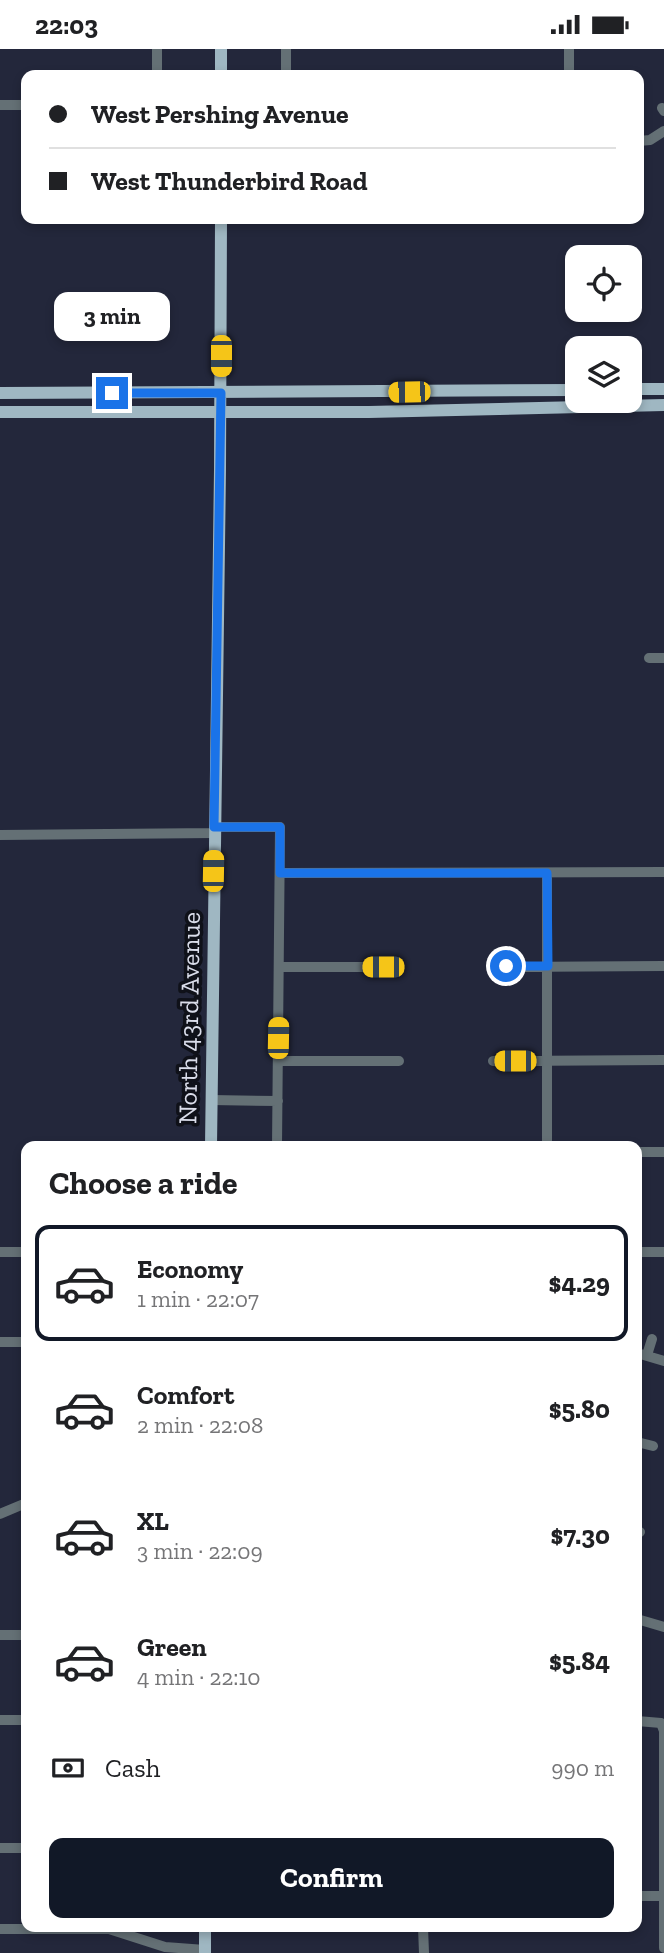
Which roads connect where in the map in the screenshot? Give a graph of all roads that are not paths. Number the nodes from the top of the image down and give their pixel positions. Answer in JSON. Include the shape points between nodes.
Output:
{"nodes":[{"id":1,"x":157,"y":49,"type":"edge"},
{"id":2,"x":221,"y":49,"type":"edge"},
{"id":3,"x":286,"y":49,"type":"edge"},
{"id":4,"x":569,"y":49,"type":"edge"},
{"id":5,"x":157,"y":70,"type":"edge"},
{"id":6,"x":221,"y":70,"type":"edge"},
{"id":7,"x":286,"y":70,"type":"edge"},
{"id":8,"x":569,"y":70,"type":"edge"},
{"id":9,"x":0,"y":105,"type":"edge"},
{"id":10,"x":21,"y":105,"type":"edge"},
{"id":11,"x":664,"y":131,"type":"edge"},
{"id":12,"x":644,"y":140,"type":"edge"},
{"id":13,"x":221,"y":224,"type":"edge"},
{"id":14,"x":642,"y":389,"type":"edge"},
{"id":15,"x":664,"y":389,"type":"edge"},
{"id":16,"x":565,"y":390,"type":"edge"},
{"id":17,"x":221,"y":393,"type":"junction"},
{"id":18,"x":0,"y":394,"type":"edge"},
{"id":19,"x":664,"y":405,"type":"edge"},
{"id":20,"x":0,"y":412,"type":"edge"},
{"id":21,"x":220,"y":412,"type":"junction"},
{"id":22,"x":649,"y":658,"type":"dead end"},
{"id":23,"x":664,"y":658,"type":"edge"},
{"id":24,"x":214,"y":830,"type":"junction"},
{"id":25,"x":0,"y":835,"type":"edge"},
{"id":26,"x":664,"y":872,"type":"edge"},
{"id":27,"x":280,"y":873,"type":"junction"},
{"id":28,"x":547,"y":873,"type":"junction"},
{"id":29,"x":548,"y":966,"type":"junction"},
{"id":30,"x":664,"y":966,"type":"edge"},
{"id":31,"x":279,"y":967,"type":"junction"},
{"id":32,"x":399,"y":967,"type":"dead end"},
{"id":33,"x":494,"y":967,"type":"dead end"},
{"id":34,"x":547,"y":1060,"type":"junction"},
{"id":35,"x":664,"y":1060,"type":"edge"},
{"id":36,"x":278,"y":1061,"type":"junction"},
{"id":37,"x":399,"y":1061,"type":"dead end"},
{"id":38,"x":493,"y":1061,"type":"dead end"},
{"id":39,"x":211,"y":1100,"type":"junction"},
{"id":40,"x":278,"y":1101,"type":"junction"},
{"id":41,"x":211,"y":1141,"type":"edge"},
{"id":42,"x":277,"y":1141,"type":"edge"},
{"id":43,"x":547,"y":1141,"type":"edge"},
{"id":44,"x":642,"y":1152,"type":"edge"},
{"id":45,"x":664,"y":1152,"type":"edge"},
{"id":46,"x":0,"y":1252,"type":"edge"},
{"id":47,"x":21,"y":1252,"type":"edge"},
{"id":48,"x":642,"y":1252,"type":"edge"},
{"id":49,"x":664,"y":1252,"type":"edge"},
{"id":50,"x":652,"y":1339,"type":"dead end"},
{"id":51,"x":0,"y":1342,"type":"edge"},
{"id":52,"x":21,"y":1342,"type":"edge"},
{"id":53,"x":642,"y":1354,"type":"edge"},
{"id":54,"x":664,"y":1361,"type":"edge"},
{"id":55,"x":642,"y":1443,"type":"edge"},
{"id":56,"x":653,"y":1446,"type":"dead end"},
{"id":57,"x":21,"y":1505,"type":"edge"},
{"id":58,"x":0,"y":1514,"type":"edge"},
{"id":59,"x":642,"y":1620,"type":"edge"},
{"id":60,"x":664,"y":1627,"type":"edge"},
{"id":61,"x":0,"y":1635,"type":"edge"},
{"id":62,"x":21,"y":1635,"type":"edge"},
{"id":63,"x":0,"y":1720,"type":"edge"},
{"id":64,"x":21,"y":1720,"type":"edge"},
{"id":65,"x":642,"y":1721,"type":"edge"},
{"id":66,"x":0,"y":1848,"type":"edge"},
{"id":67,"x":21,"y":1848,"type":"edge"},
{"id":68,"x":642,"y":1896,"type":"edge"},
{"id":69,"x":664,"y":1896,"type":"edge"},
{"id":70,"x":0,"y":1929,"type":"edge"},
{"id":71,"x":21,"y":1929,"type":"edge"},
{"id":72,"x":118,"y":1932,"type":"edge"},
{"id":73,"x":205,"y":1932,"type":"edge"},
{"id":74,"x":423,"y":1932,"type":"edge"},
{"id":75,"x":664,"y":1948,"type":"edge"},
{"id":76,"x":205,"y":1951,"type":"edge"},
{"id":77,"x":424,"y":1953,"type":"edge"}],
"edges":[{"from":1,"to":5,"type":"street"},
{"from":2,"to":6,"type":"main road"},
{"from":3,"to":7,"type":"street"},
{"from":4,"to":8,"type":"street"},
{"from":9,"to":10,"type":"street"},
{"from":11,"to":12,"type":"street"},
{"from":13,"to":17,"type":"main road","name":"North 43rd Avenue"},
{"from":14,"to":15,"type":"main road"},
{"from":16,"to":17,"type":"main road"},
{"from":17,"to":18,"type":"main road"},
{"from":17,"to":21,"type":"main road","name":"North 43rd Avenue"},
{"from":19,"to":21,"type":"main road"},
{"from":20,"to":21,"type":"main road"},
{"from":21,"to":24,"type":"main road","name":"North 43rd Avenue"},
{"from":22,"to":23,"type":"street"},
{"from":24,"to":25,"type":"street"},
{"from":24,"to":27,"type":"street","via":[[280,827]]},
{"from":24,"to":39,"type":"main road","name":"North 43rd Avenue"},
{"from":26,"to":28,"type":"street"},
{"from":27,"to":28,"type":"street"},
{"from":27,"to":31,"type":"street"},
{"from":28,"to":29,"type":"street"},
{"from":29,"to":30,"type":"street"},
{"from":29,"to":33,"type":"street"},
{"from":29,"to":34,"type":"street"},
{"from":31,"to":32,"type":"street"},
{"from":31,"to":36,"type":"street"},
{"from":34,"to":35,"type":"street"},
{"from":34,"to":38,"type":"street"},
{"from":34,"to":43,"type":"street"},
{"from":36,"to":37,"type":"street"},
{"from":36,"to":40,"type":"street"},
{"from":39,"to":40,"type":"street"},
{"from":39,"to":41,"type":"main road","name":"North 43rd Avenue"},
{"from":40,"to":42,"type":"street"},
{"from":44,"to":45,"type":"street"},
{"from":46,"to":47,"type":"street"},
{"from":48,"to":49,"type":"street"},
{"from":50,"to":53,"type":"street"},
{"from":51,"to":52,"type":"street"},
{"from":53,"to":54,"type":"street"},
{"from":55,"to":56,"type":"street"},
{"from":57,"to":58,"type":"street"},
{"from":59,"to":60,"type":"street"},
{"from":61,"to":62,"type":"street"},
{"from":63,"to":64,"type":"street"},
{"from":65,"to":69,"type":"street","via":[[661,1723],[664,1731]]},
{"from":66,"to":67,"type":"street"},
{"from":68,"to":69,"type":"street"},
{"from":69,"to":75,"type":"street"},
{"from":70,"to":71,"type":"street"},
{"from":72,"to":76,"type":"street","via":[[165,1947]]},
{"from":73,"to":76,"type":"main road"},
{"from":74,"to":77,"type":"street"}]}
